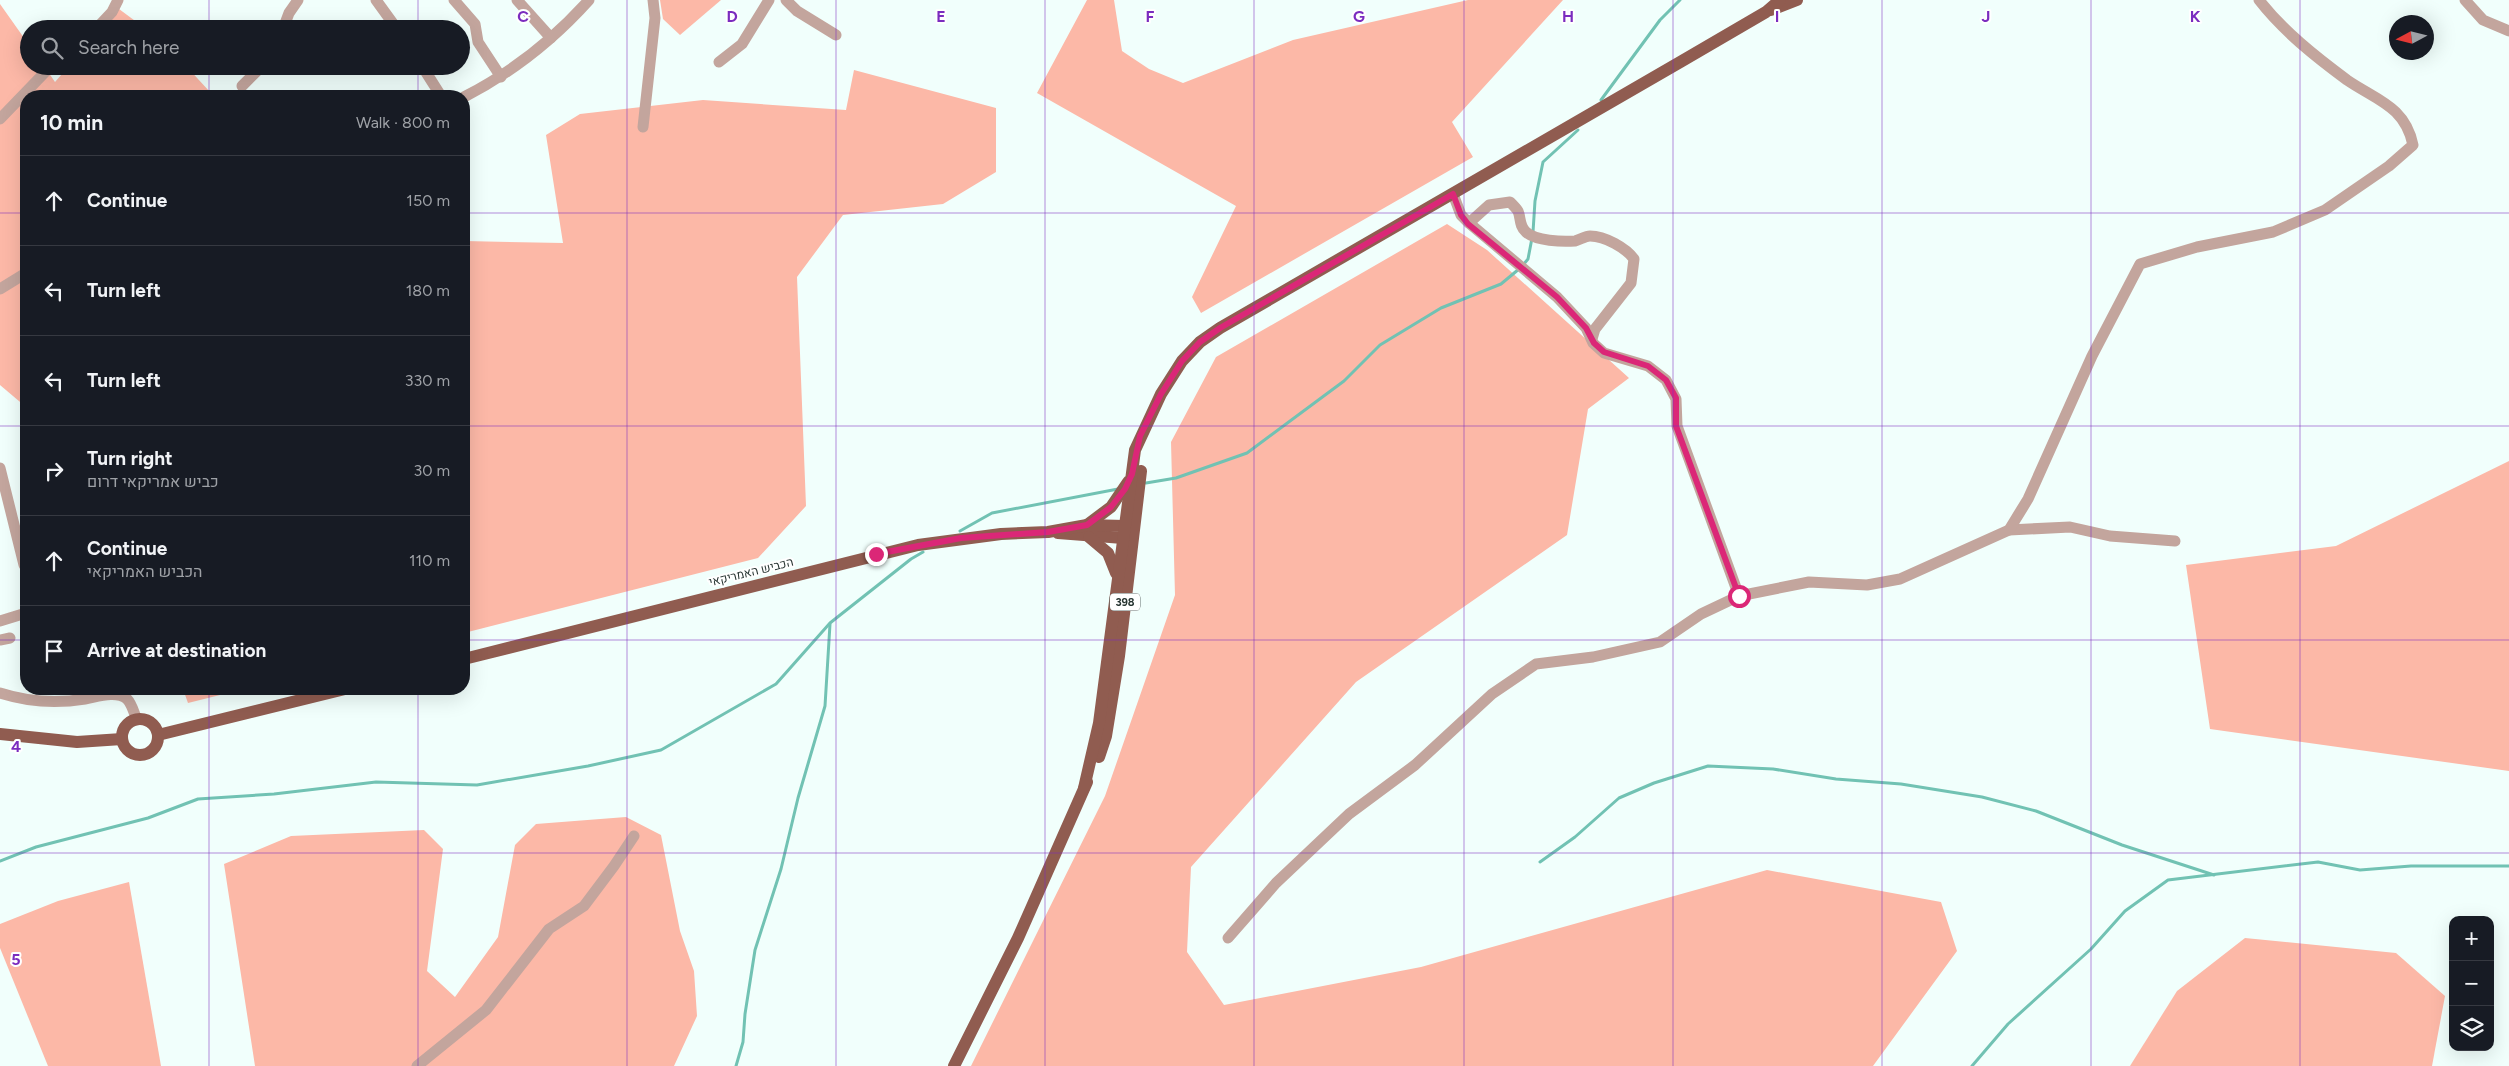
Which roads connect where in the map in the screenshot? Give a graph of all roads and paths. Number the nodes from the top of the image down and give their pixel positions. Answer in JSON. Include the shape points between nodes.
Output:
{"nodes":[{"id":1,"x":118,"y":0,"type":"edge"},
{"id":2,"x":298,"y":0,"type":"edge"},
{"id":3,"x":376,"y":0,"type":"edge"},
{"id":4,"x":454,"y":0,"type":"edge"},
{"id":5,"x":517,"y":0,"type":"edge"},
{"id":6,"x":590,"y":0,"type":"edge"},
{"id":7,"x":653,"y":0,"type":"edge"},
{"id":8,"x":769,"y":0,"type":"edge"},
{"id":9,"x":786,"y":0,"type":"edge"},
{"id":10,"x":1780,"y":0,"type":"edge"},
{"id":11,"x":1797,"y":0,"type":"edge"},
{"id":12,"x":2259,"y":0,"type":"edge"},
{"id":13,"x":2465,"y":0,"type":"edge"},
{"id":14,"x":1766,"y":12,"type":"junction"},
{"id":15,"x":104,"y":20,"type":"edge"},
{"id":16,"x":286,"y":20,"type":"edge"},
{"id":17,"x":390,"y":20,"type":"edge"},
{"id":18,"x":2509,"y":31,"type":"edge"},
{"id":19,"x":836,"y":35,"type":"dead end"},
{"id":20,"x":551,"y":38,"type":"junction"},
{"id":21,"x":719,"y":62,"type":"dead end"},
{"id":22,"x":42,"y":75,"type":"edge"},
{"id":23,"x":253,"y":75,"type":"edge"},
{"id":24,"x":428,"y":75,"type":"edge"},
{"id":25,"x":501,"y":77,"type":"junction"},
{"id":26,"x":242,"y":86,"type":"dead end"},
{"id":27,"x":28,"y":90,"type":"edge"},
{"id":28,"x":437,"y":90,"type":"edge"},
{"id":29,"x":470,"y":94,"type":"edge"},
{"id":30,"x":20,"y":98,"type":"edge"},
{"id":31,"x":0,"y":119,"type":"edge"},
{"id":32,"x":643,"y":127,"type":"dead end"},
{"id":33,"x":1453,"y":194,"type":"junction"},
{"id":34,"x":1468,"y":224,"type":"junction"},
{"id":35,"x":20,"y":277,"type":"edge"},
{"id":36,"x":0,"y":289,"type":"edge"},
{"id":37,"x":1592,"y":339,"type":"junction"},
{"id":38,"x":1152,"y":412,"type":"junction"},
{"id":39,"x":0,"y":468,"type":"edge"},
{"id":40,"x":1132,"y":474,"type":"junction"},
{"id":41,"x":2009,"y":530,"type":"junction"},
{"id":42,"x":1088,"y":531,"type":"junction"},
{"id":43,"x":1127,"y":532,"type":"junction"},
{"id":44,"x":2175,"y":541,"type":"dead end"},
{"id":45,"x":20,"y":549,"type":"edge"},
{"id":46,"x":1117,"y":576,"type":"junction"},
{"id":47,"x":1739,"y":596,"type":"junction"},
{"id":48,"x":20,"y":615,"type":"edge"},
{"id":49,"x":0,"y":622,"type":"edge"},
{"id":50,"x":470,"y":657,"type":"edge"},
{"id":51,"x":0,"y":693,"type":"edge"},
{"id":52,"x":107,"y":695,"type":"edge"},
{"id":53,"x":117,"y":695,"type":"edge"},
{"id":54,"x":321,"y":695,"type":"edge"},
{"id":55,"x":136,"y":720,"type":"junction"},
{"id":56,"x":0,"y":734,"type":"edge"},
{"id":57,"x":158,"y":735,"type":"junction"},
{"id":58,"x":122,"y":739,"type":"junction"},
{"id":59,"x":1084,"y":788,"type":"junction"},
{"id":60,"x":634,"y":836,"type":"dead end"},
{"id":61,"x":1228,"y":938,"type":"dead end"},
{"id":62,"x":417,"y":1066,"type":"edge"},
{"id":63,"x":954,"y":1066,"type":"edge"}],
"edges":[{"from":1,"to":15,"type":"street"},
{"from":2,"to":16,"type":"street"},
{"from":3,"to":17,"type":"street"},
{"from":4,"to":25,"type":"street","via":[[475,24],[478,42]]},
{"from":5,"to":20,"type":"street"},
{"from":6,"to":20,"type":"street"},
{"from":7,"to":32,"type":"street","via":[[655,18]]},
{"from":8,"to":21,"type":"street","via":[[742,44]]},
{"from":9,"to":19,"type":"street","via":[[796,12]]},
{"from":10,"to":14,"type":"main road","number":"398"},
{"from":11,"to":14,"type":"main road","number":"398"},
{"from":12,"to":41,"type":"street","via":[[2276,21],[2348,80],[2391,107],[2410,128],[2413,145],[2389,166],[2325,210],[2282,229],[2197,247],[2140,264],[2092,356],[2028,499]]},
{"from":13,"to":18,"type":"street","via":[[2483,20]]},
{"from":14,"to":33,"type":"main road","number":"398"},
{"from":20,"to":25,"type":"street"},
{"from":22,"to":27,"type":"street"},
{"from":23,"to":26,"type":"street"},
{"from":24,"to":28,"type":"street"},
{"from":25,"to":29,"type":"street"},
{"from":30,"to":31,"type":"street"},
{"from":33,"to":34,"type":"street"},
{"from":33,"to":38,"type":"main road","number":"398","via":[[1200,342],[1182,361]]},
{"from":34,"to":37,"type":"street","via":[[1557,297]]},
{"from":34,"to":37,"type":"street","via":[[1490,206],[1510,202],[1518,211],[1521,225],[1532,236],[1575,241],[1590,236],[1628,251],[1634,259],[1631,283]]},
{"from":35,"to":36,"type":"street"},
{"from":37,"to":47,"type":"street","via":[[1604,352],[1648,366],[1666,380],[1676,398],[1676,426]]},
{"from":38,"to":40,"type":"main road","number":"398","via":[[1136,450]]},
{"from":38,"to":43,"type":"main road","number":"398"},
{"from":39,"to":45,"type":"street"},
{"from":40,"to":42,"type":"main road","via":[[1118,499]]},
{"from":40,"to":43,"type":"main road","number":"398"},
{"from":41,"to":44,"type":"street","via":[[2070,527],[2110,536]]},
{"from":41,"to":47,"type":"street","via":[[1900,579],[1867,585],[1809,582]]},
{"from":42,"to":43,"type":"main road"},
{"from":42,"to":46,"type":"main road","via":[[1108,553]]},
{"from":42,"to":50,"type":"main road","name":"הכביש האמריקאי","via":[[961,538],[893,551]]},
{"from":43,"to":46,"type":"main road","number":"398"},
{"from":43,"to":59,"type":"main road","number":"398","via":[[1119,656],[1106,736]]},
{"from":46,"to":59,"type":"main road","number":"398","via":[[1099,724]]},
{"from":47,"to":61,"type":"street","via":[[1701,614],[1660,642],[1593,657],[1536,664],[1492,694],[1415,765],[1349,814],[1276,883]]},
{"from":48,"to":49,"type":"street"},
{"from":51,"to":52,"type":"street","via":[[52,703]]},
{"from":53,"to":55,"type":"street","via":[[126,698]]},
{"from":54,"to":57,"type":"main road"},
{"from":55,"to":57,"type":"main road","via":[[151,723]]},
{"from":55,"to":58,"type":"main road","via":[[126,726]]},
{"from":56,"to":58,"type":"main road","via":[[77,742]]},
{"from":57,"to":58,"type":"main road","via":[[154,748],[142,755],[129,752]]},
{"from":59,"to":63,"type":"main road","number":"398","via":[[1018,938]]},
{"from":60,"to":62,"type":"street","via":[[584,906],[548,929],[486,1010]]}]}
